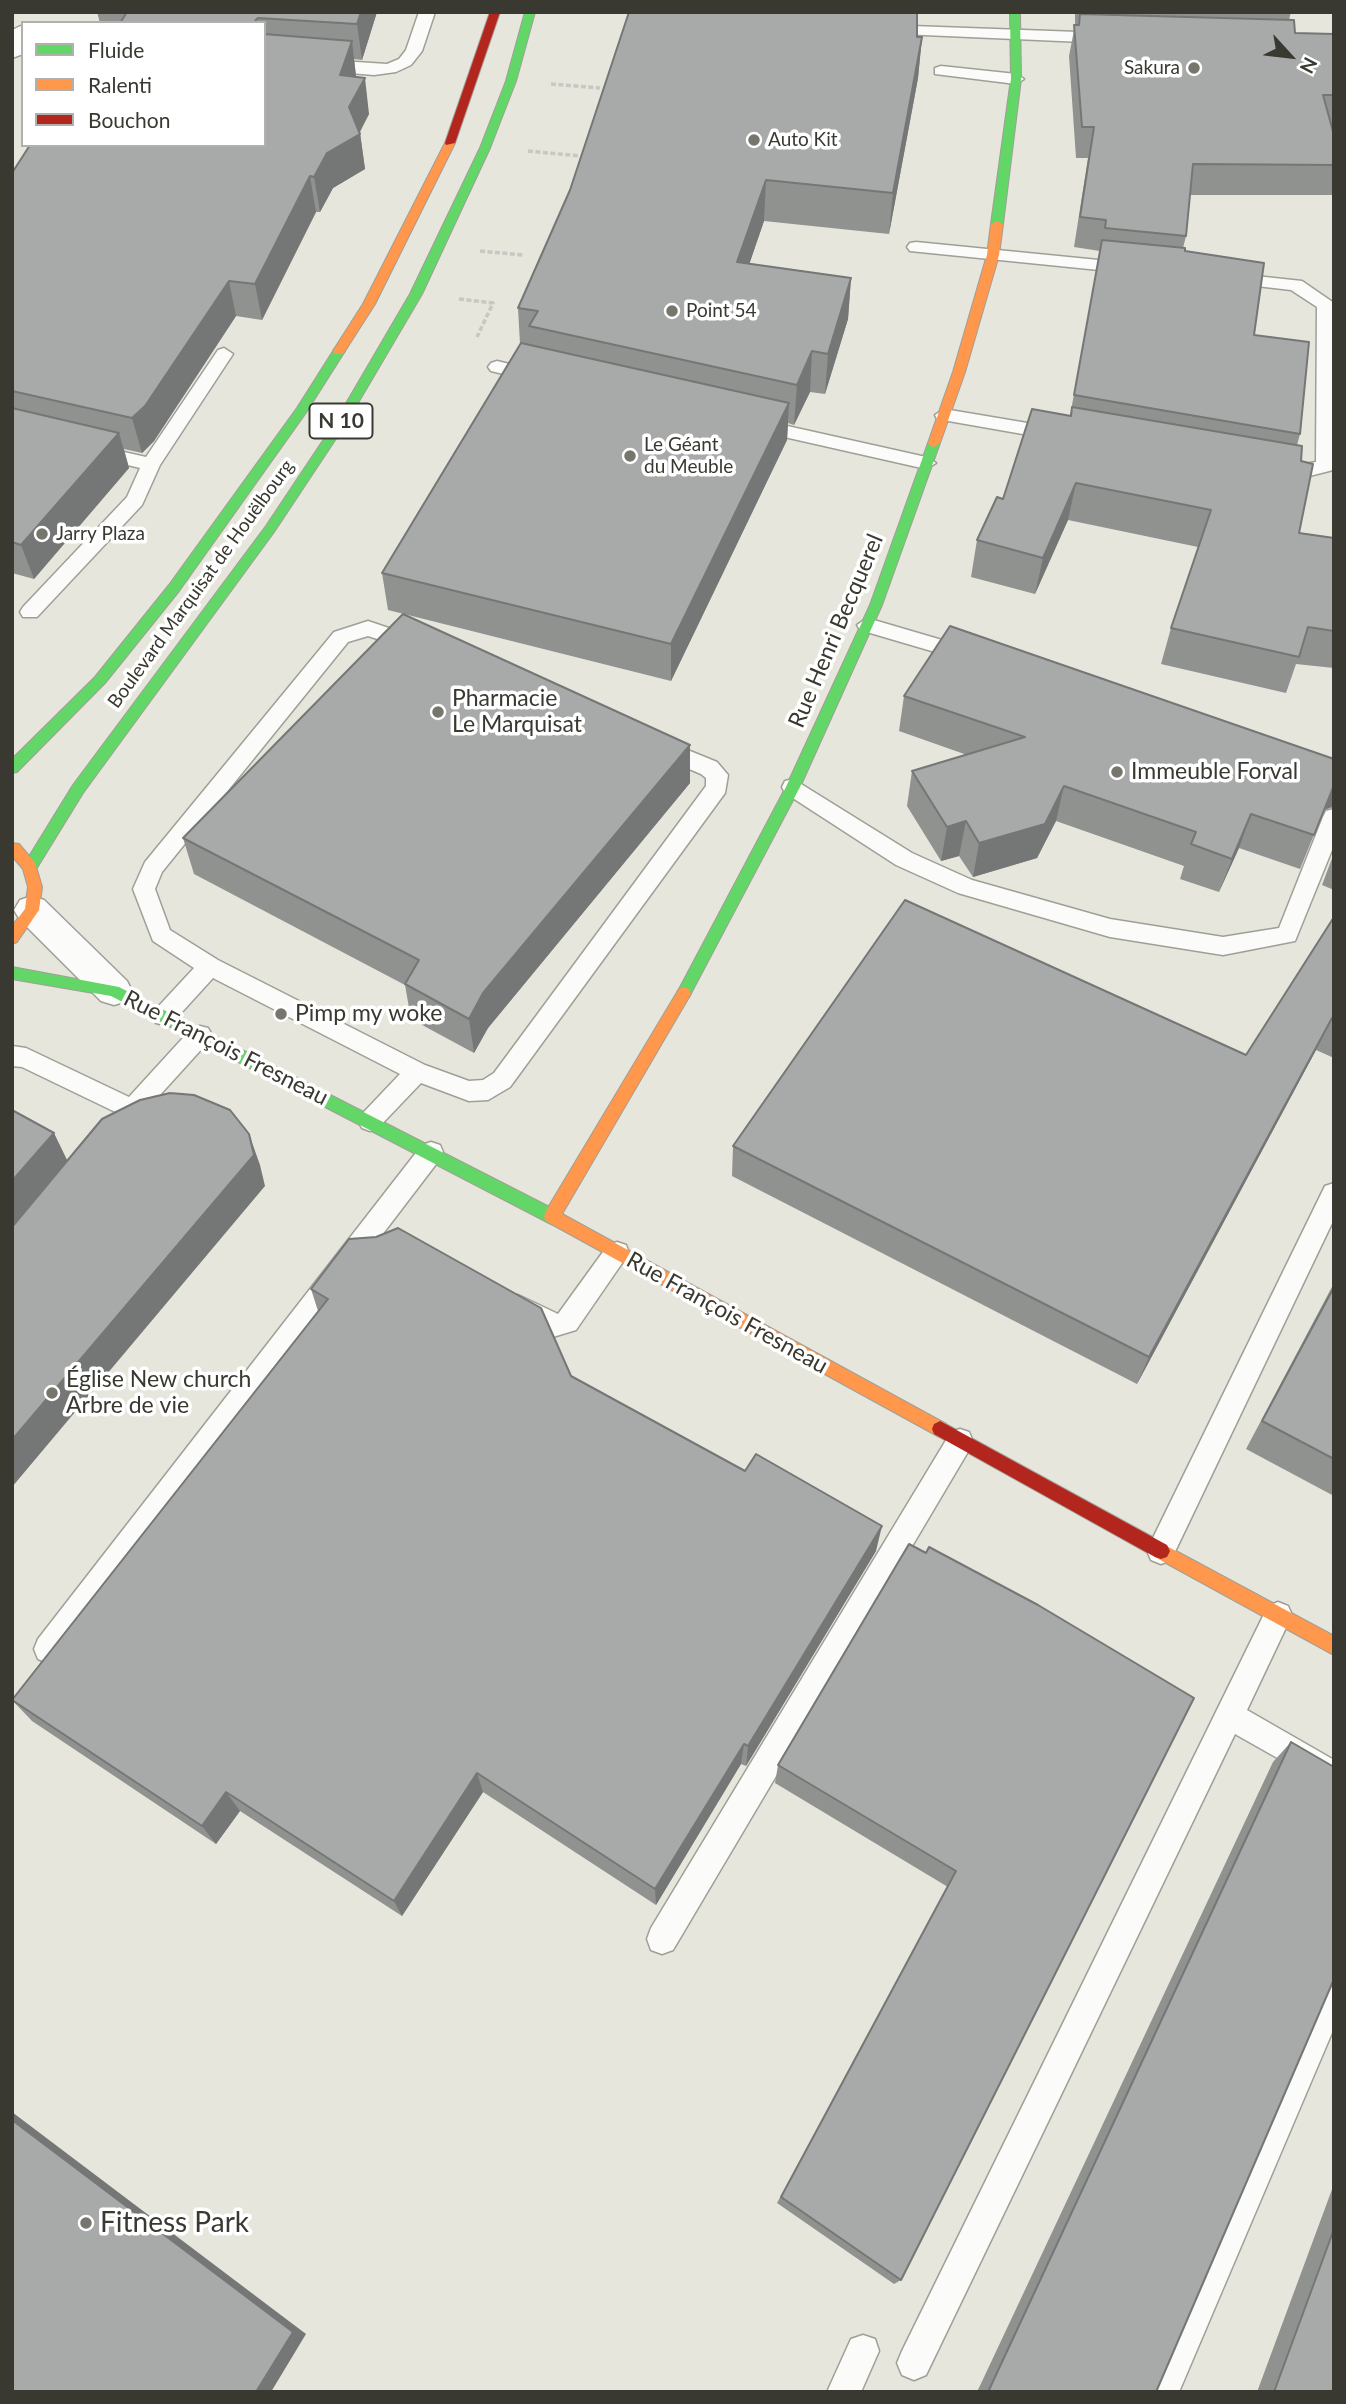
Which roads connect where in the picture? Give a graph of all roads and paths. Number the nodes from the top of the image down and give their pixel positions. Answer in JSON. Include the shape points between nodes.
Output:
{"nodes":[{"id":1,"x":427,"y":12,"type":"edge"},
{"id":2,"x":495,"y":12,"type":"edge"},
{"id":3,"x":530,"y":12,"type":"edge"},
{"id":4,"x":951,"y":12,"type":"edge"},
{"id":5,"x":1015,"y":12,"type":"edge"},
{"id":6,"x":870,"y":29,"type":"edge"},
{"id":7,"x":952,"y":33,"type":"junction"},
{"id":8,"x":21,"y":35,"type":"edge"},
{"id":9,"x":1015,"y":36,"type":"junction"},
{"id":10,"x":1126,"y":38,"type":"edge"},
{"id":11,"x":12,"y":51,"type":"edge"},
{"id":12,"x":266,"y":61,"type":"edge"},
{"id":13,"x":941,"y":71,"type":"dead end"},
{"id":14,"x":1016,"y":79,"type":"junction"},
{"id":15,"x":485,"y":148,"type":"junction"},
{"id":16,"x":580,"y":156,"type":"edge"},
{"id":17,"x":916,"y":247,"type":"dead end"},
{"id":18,"x":993,"y":255,"type":"junction"},
{"id":19,"x":1145,"y":270,"type":"edge"},
{"id":20,"x":1213,"y":276,"type":"edge"},
{"id":21,"x":416,"y":294,"type":"junction"},
{"id":22,"x":224,"y":354,"type":"dead end"},
{"id":23,"x":497,"y":367,"type":"joint"},
{"id":24,"x":549,"y":379,"type":"edge"},
{"id":25,"x":944,"y":415,"type":"junction"},
{"id":26,"x":736,"y":421,"type":"edge"},
{"id":27,"x":1077,"y":438,"type":"edge"},
{"id":28,"x":75,"y":446,"type":"edge"},
{"id":29,"x":926,"y":463,"type":"junction"},
{"id":30,"x":150,"y":464,"type":"junction"},
{"id":31,"x":1264,"y":471,"type":"edge"},
{"id":32,"x":30,"y":612,"type":"dead end"},
{"id":33,"x":867,"y":625,"type":"junction"},
{"id":34,"x":431,"y":651,"type":"edge"},
{"id":35,"x":986,"y":660,"type":"edge"},
{"id":36,"x":645,"y":741,"type":"edge"},
{"id":37,"x":12,"y":768,"type":"edge"},
{"id":38,"x":793,"y":787,"type":"junction"},
{"id":39,"x":1334,"y":817,"type":"edge"},
{"id":40,"x":12,"y":847,"type":"edge"},
{"id":41,"x":30,"y":867,"type":"junction"},
{"id":42,"x":22,"y":924,"type":"edge"},
{"id":43,"x":210,"y":966,"type":"junction"},
{"id":44,"x":12,"y":972,"type":"edge"},
{"id":45,"x":114,"y":991,"type":"junction"},
{"id":46,"x":164,"y":1016,"type":"junction"},
{"id":47,"x":200,"y":1034,"type":"junction"},
{"id":48,"x":12,"y":1056,"type":"edge"},
{"id":49,"x":417,"y":1072,"type":"junction"},
{"id":50,"x":132,"y":1110,"type":"junction"},
{"id":51,"x":370,"y":1121,"type":"junction"},
{"id":52,"x":115,"y":1130,"type":"edge"},
{"id":53,"x":431,"y":1152,"type":"junction"},
{"id":54,"x":1334,"y":1193,"type":"edge"},
{"id":55,"x":552,"y":1216,"type":"junction"},
{"id":56,"x":374,"y":1226,"type":"junction"},
{"id":57,"x":398,"y":1240,"type":"edge"},
{"id":58,"x":617,"y":1253,"type":"junction"},
{"id":59,"x":493,"y":1293,"type":"edge"},
{"id":60,"x":960,"y":1441,"type":"junction"},
{"id":61,"x":1161,"y":1551,"type":"junction"},
{"id":62,"x":1279,"y":1615,"type":"junction"},
{"id":63,"x":1334,"y":1646,"type":"edge"},
{"id":64,"x":48,"y":1649,"type":"edge"},
{"id":65,"x":1230,"y":1716,"type":"junction"},
{"id":66,"x":1334,"y":1776,"type":"edge"},
{"id":67,"x":662,"y":1939,"type":"dead end"},
{"id":68,"x":1334,"y":1991,"type":"edge"},
{"id":69,"x":863,"y":2351,"type":"dead end"},
{"id":70,"x":914,"y":2363,"type":"dead end"},
{"id":71,"x":844,"y":2392,"type":"edge"},
{"id":72,"x":1162,"y":2392,"type":"edge"}],
"edges":[{"from":1,"to":12,"type":"lane","via":[[414,51],[405,62],[390,68],[374,71]]},
{"from":2,"to":37,"type":"street","name":"Boulevard Marquisat de Houëlbourg","number":"N 10","via":[[471,91],[430,187],[369,304],[301,411],[174,588],[108,670]]},
{"from":3,"to":15,"type":"street","name":"Boulevard Marquisat de Houëlbourg","number":"N 10","via":[[511,81]]},
{"from":4,"to":7,"type":"lane"},
{"from":5,"to":9,"type":"street","name":"Rue Henri Becquerel"},
{"from":6,"to":7,"type":"lane"},
{"from":7,"to":9,"type":"lane"},
{"from":8,"to":11,"type":"street"},
{"from":9,"to":10,"type":"lane"},
{"from":9,"to":14,"type":"street","name":"Rue Henri Becquerel"},
{"from":13,"to":14,"type":"lane"},
{"from":14,"to":18,"type":"street","name":"Rue Henri Becquerel"},
{"from":15,"to":16,"type":"path"},
{"from":15,"to":21,"type":"street","name":"Boulevard Marquisat de Houëlbourg","number":"N 10"},
{"from":17,"to":18,"type":"lane"},
{"from":18,"to":19,"type":"lane"},
{"from":18,"to":25,"type":"street","name":"Rue Henri Becquerel"},
{"from":20,"to":31,"type":"lane","via":[[1296,285],[1326,306],[1326,466],[1290,475]]},
{"from":21,"to":23,"type":"path","via":[[493,303],[471,348],[477,358]]},
{"from":21,"to":41,"type":"street","name":"Boulevard Marquisat de Houëlbourg","number":"N 10","via":[[270,530],[78,789]]},
{"from":22,"to":30,"type":"lane"},
{"from":23,"to":24,"type":"lane"},
{"from":25,"to":27,"type":"lane"},
{"from":25,"to":29,"type":"street","name":"Rue Henri Becquerel"},
{"from":26,"to":29,"type":"lane"},
{"from":28,"to":30,"type":"lane"},
{"from":29,"to":33,"type":"street","name":"Rue Henri Becquerel"},
{"from":30,"to":32,"type":"lane","via":[[135,500]]},
{"from":33,"to":35,"type":"lane"},
{"from":33,"to":38,"type":"street","name":"Rue Henri Becquerel"},
{"from":34,"to":43,"type":"lane","via":[[368,628],[341,637],[153,868],[144,889],[161,935]]},
{"from":36,"to":49,"type":"lane","via":[[709,768],[717,775],[717,787],[502,1080],[488,1090],[469,1091]]},
{"from":38,"to":39,"type":"lane","via":[[904,859],[966,887],[1110,928],[1223,946],[1287,935]]},
{"from":38,"to":55,"type":"street","name":"Rue Henri Becquerel","via":[[708,952]]},
{"from":40,"to":41,"type":"street"},
{"from":41,"to":42,"type":"street","via":[[35,887]]},
{"from":42,"to":45,"type":"street","name":"Rue François Fresneau"},
{"from":43,"to":46,"type":"lane"},
{"from":43,"to":49,"type":"lane"},
{"from":44,"to":45,"type":"street","name":"Rue François Fresneau"},
{"from":45,"to":46,"type":"street","name":"Rue François Fresneau"},
{"from":46,"to":47,"type":"street","name":"Rue François Fresneau"},
{"from":47,"to":50,"type":"lane"},
{"from":47,"to":51,"type":"street","name":"Rue François Fresneau"},
{"from":48,"to":50,"type":"lane","via":[[26,1058]]},
{"from":49,"to":51,"type":"lane"},
{"from":50,"to":52,"type":"lane"},
{"from":51,"to":53,"type":"street","name":"Rue François Fresneau"},
{"from":53,"to":55,"type":"street","name":"Rue François Fresneau"},
{"from":53,"to":56,"type":"lane"},
{"from":54,"to":61,"type":"lane"},
{"from":55,"to":58,"type":"street","name":"Rue François Fresneau"},
{"from":56,"to":57,"type":"lane"},
{"from":56,"to":64,"type":"lane"},
{"from":58,"to":59,"type":"lane","via":[[567,1322],[560,1325],[553,1326]]},
{"from":58,"to":60,"type":"street","name":"Rue François Fresneau"},
{"from":60,"to":61,"type":"street","name":"Rue François Fresneau"},
{"from":60,"to":67,"type":"lane"},
{"from":61,"to":62,"type":"street","name":"Rue François Fresneau"},
{"from":62,"to":63,"type":"street","name":"Rue François Fresneau"},
{"from":62,"to":65,"type":"lane"},
{"from":65,"to":66,"type":"lane"},
{"from":65,"to":70,"type":"lane"},
{"from":68,"to":72,"type":"lane"},
{"from":69,"to":71,"type":"lane"}]}
